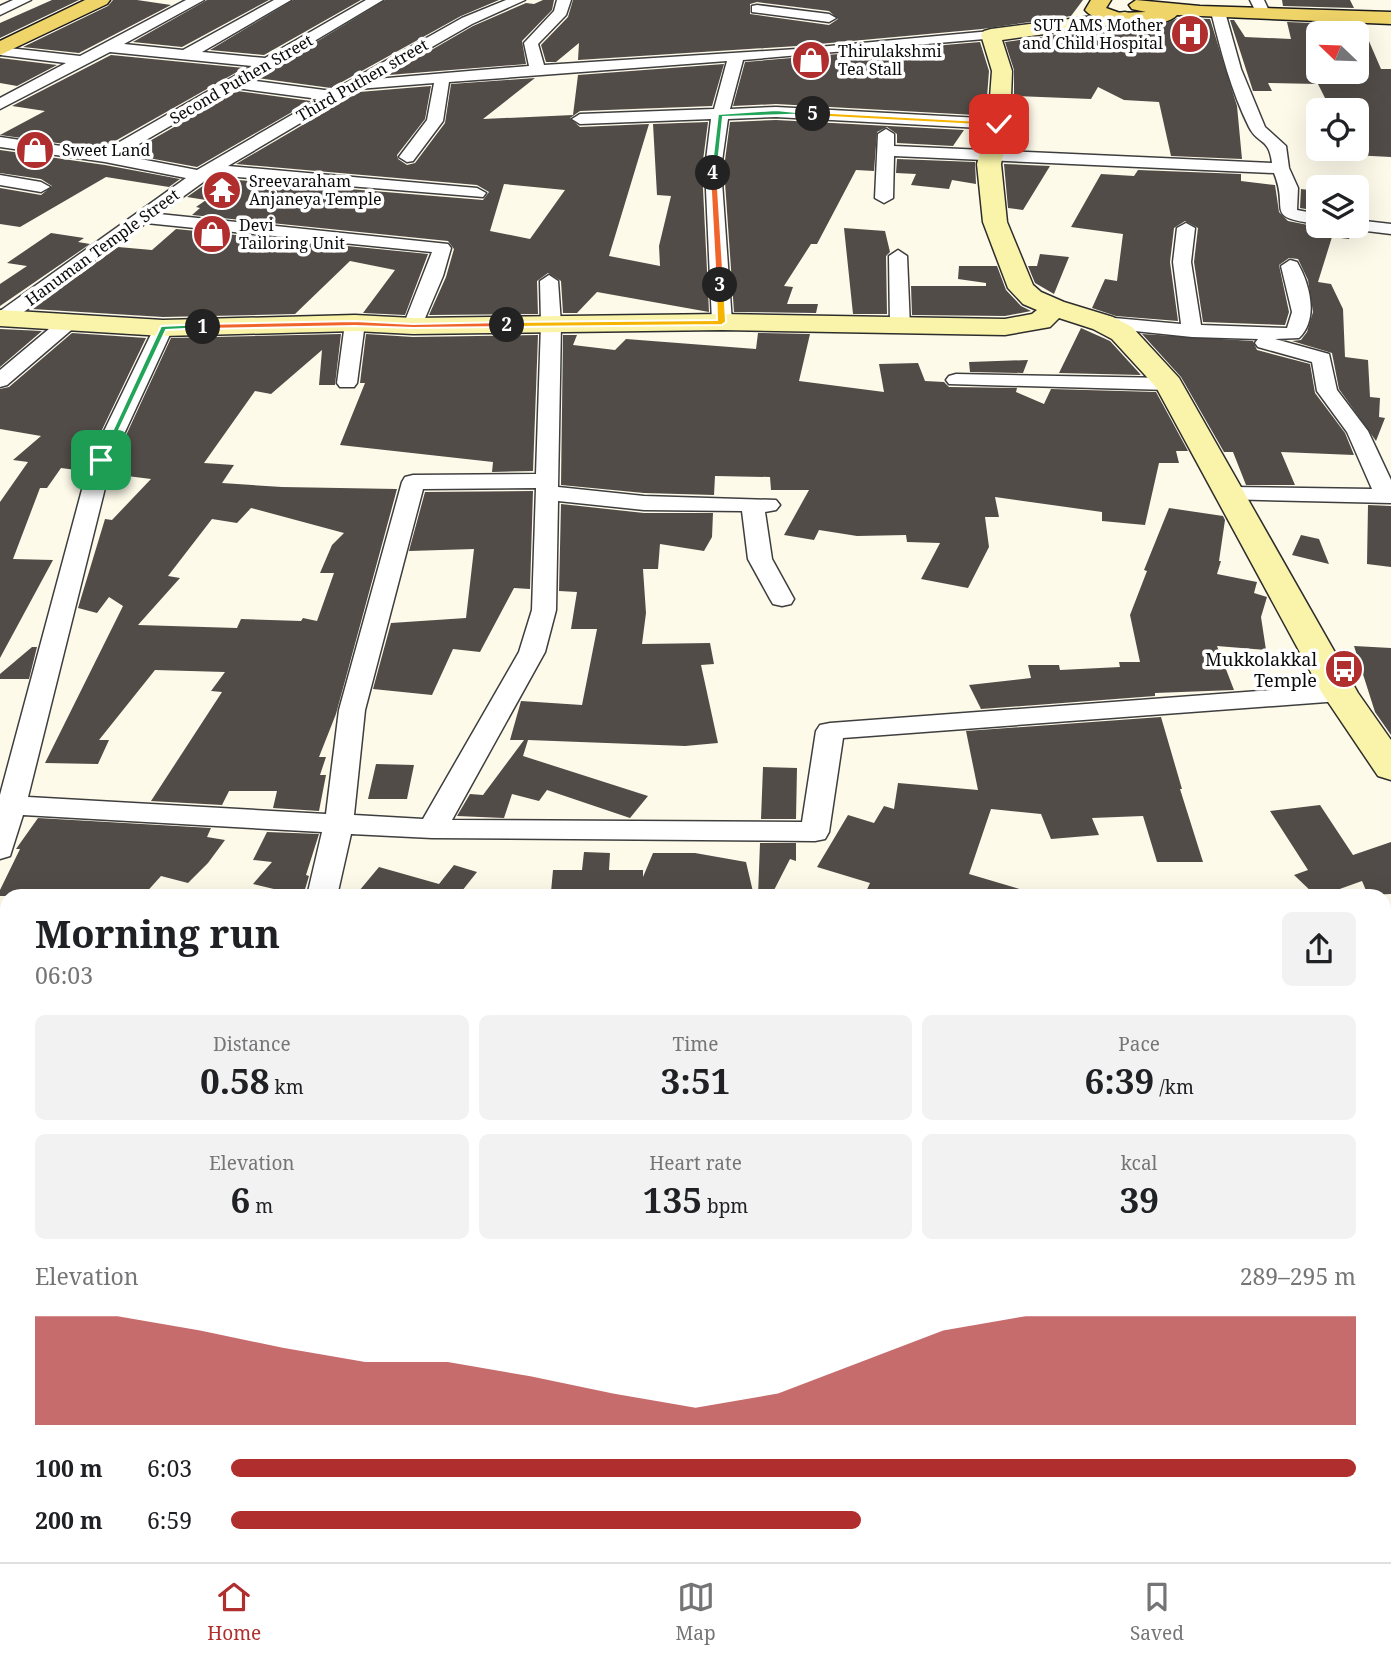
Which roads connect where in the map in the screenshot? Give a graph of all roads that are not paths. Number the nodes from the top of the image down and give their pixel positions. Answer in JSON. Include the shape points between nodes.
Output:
{"nodes":[{"id":1,"x":24,"y":0,"type":"edge"},
{"id":2,"x":100,"y":0,"type":"edge"},
{"id":3,"x":197,"y":0,"type":"edge"},
{"id":4,"x":284,"y":0,"type":"edge"},
{"id":5,"x":376,"y":0,"type":"edge"},
{"id":6,"x":518,"y":0,"type":"edge"},
{"id":7,"x":564,"y":0,"type":"edge"},
{"id":8,"x":825,"y":0,"type":"edge"},
{"id":9,"x":1260,"y":7,"type":"edge"},
{"id":10,"x":757,"y":9,"type":"dead end"},
{"id":11,"x":1096,"y":9,"type":"edge"},
{"id":12,"x":1132,"y":9,"type":"edge"},
{"id":13,"x":1220,"y":9,"type":"edge"},
{"id":14,"x":0,"y":11,"type":"edge"},
{"id":15,"x":829,"y":18,"type":"junction"},
{"id":16,"x":1391,"y":18,"type":"edge"},
{"id":17,"x":991,"y":35,"type":"junction"},
{"id":18,"x":106,"y":47,"type":"junction"},
{"id":19,"x":0,"y":50,"type":"edge"},
{"id":20,"x":797,"y":53,"type":"junction"},
{"id":21,"x":187,"y":54,"type":"junction"},
{"id":22,"x":736,"y":57,"type":"junction"},
{"id":23,"x":79,"y":60,"type":"junction"},
{"id":24,"x":269,"y":64,"type":"junction"},
{"id":25,"x":537,"y":69,"type":"junction"},
{"id":26,"x":442,"y":78,"type":"junction"},
{"id":27,"x":236,"y":83,"type":"junction"},
{"id":28,"x":354,"y":85,"type":"junction"},
{"id":29,"x":332,"y":96,"type":"junction"},
{"id":30,"x":0,"y":104,"type":"edge"},
{"id":31,"x":720,"y":115,"type":"junction"},
{"id":32,"x":885,"y":118,"type":"junction"},
{"id":33,"x":580,"y":119,"type":"dead end"},
{"id":34,"x":999,"y":124,"type":"junction"},
{"id":35,"x":0,"y":142,"type":"edge"},
{"id":36,"x":887,"y":151,"type":"junction"},
{"id":37,"x":105,"y":157,"type":"junction"},
{"id":38,"x":407,"y":157,"type":"dead end"},
{"id":39,"x":991,"y":157,"type":"junction"},
{"id":40,"x":1281,"y":168,"type":"junction"},
{"id":41,"x":206,"y":173,"type":"junction"},
{"id":42,"x":0,"y":180,"type":"edge"},
{"id":43,"x":41,"y":187,"type":"dead end"},
{"id":44,"x":477,"y":193,"type":"dead end"},
{"id":45,"x":884,"y":198,"type":"dead end"},
{"id":46,"x":140,"y":217,"type":"junction"},
{"id":47,"x":1306,"y":217,"type":"edge"},
{"id":48,"x":1369,"y":226,"type":"edge"},
{"id":49,"x":1186,"y":228,"type":"dead end"},
{"id":50,"x":1391,"y":229,"type":"edge"},
{"id":51,"x":898,"y":256,"type":"dead end"},
{"id":52,"x":1290,"y":266,"type":"dead end"},
{"id":53,"x":549,"y":281,"type":"dead end"},
{"id":54,"x":1055,"y":308,"type":"junction"},
{"id":55,"x":2,"y":317,"type":"edge"},
{"id":56,"x":722,"y":322,"type":"junction"},
{"id":57,"x":69,"y":323,"type":"junction"},
{"id":58,"x":355,"y":323,"type":"junction"},
{"id":59,"x":1103,"y":323,"type":"junction"},
{"id":60,"x":551,"y":324,"type":"junction"},
{"id":61,"x":413,"y":326,"type":"junction"},
{"id":62,"x":900,"y":327,"type":"junction"},
{"id":63,"x":163,"y":328,"type":"junction"},
{"id":64,"x":1192,"y":331,"type":"junction"},
{"id":65,"x":1224,"y":332,"type":"junction"},
{"id":66,"x":956,"y":380,"type":"dead end"},
{"id":67,"x":0,"y":381,"type":"edge"},
{"id":68,"x":346,"y":383,"type":"dead end"},
{"id":69,"x":1169,"y":384,"type":"junction"},
{"id":70,"x":547,"y":487,"type":"junction"},
{"id":71,"x":1230,"y":494,"type":"junction"},
{"id":72,"x":1389,"y":496,"type":"edge"},
{"id":73,"x":782,"y":599,"type":"dead end"},
{"id":74,"x":1340,"y":693,"type":"junction"},
{"id":75,"x":1391,"y":768,"type":"edge"},
{"id":76,"x":7,"y":805,"type":"edge"},
{"id":77,"x":340,"y":822,"type":"junction"},
{"id":78,"x":432,"y":829,"type":"junction"},
{"id":79,"x":0,"y":849,"type":"edge"},
{"id":80,"x":324,"y":889,"type":"edge"}],
"edges":[{"from":1,"to":14,"type":"street"},
{"from":2,"to":19,"type":"main road"},
{"from":3,"to":18,"type":"street"},
{"from":4,"to":21,"type":"street"},
{"from":5,"to":24,"type":"street","name":"Second Puthen Street"},
{"from":6,"to":28,"type":"street","name":"Third Puthen street","via":[[467,21]]},
{"from":7,"to":25,"type":"street","via":[[561,12],[531,43]]},
{"from":8,"to":15,"type":"street","via":[[832,14]]},
{"from":9,"to":13,"type":"main road"},
{"from":9,"to":16,"type":"main road"},
{"from":10,"to":15,"type":"street"},
{"from":11,"to":12,"type":"main road"},
{"from":11,"to":17,"type":"main road"},
{"from":12,"to":13,"type":"main road"},
{"from":13,"to":40,"type":"street","via":[[1233,69],[1258,129],[1278,146]]},
{"from":15,"to":20,"type":"street"},
{"from":17,"to":20,"type":"street"},
{"from":17,"to":34,"type":"main road","via":[[1002,71]]},
{"from":18,"to":21,"type":"street","via":[[162,58]]},
{"from":18,"to":23,"type":"street"},
{"from":19,"to":23,"type":"street"},
{"from":20,"to":22,"type":"street"},
{"from":21,"to":24,"type":"street"},
{"from":22,"to":25,"type":"street"},
{"from":22,"to":31,"type":"street"},
{"from":23,"to":30,"type":"street"},
{"from":24,"to":27,"type":"street"},
{"from":24,"to":37,"type":"street","name":"Second Puthen Street"},
{"from":25,"to":26,"type":"street"},
{"from":26,"to":28,"type":"street"},
{"from":26,"to":38,"type":"street","via":[[435,121]]},
{"from":27,"to":29,"type":"street"},
{"from":27,"to":37,"type":"street"},
{"from":28,"to":29,"type":"street","name":"Third Puthen street"},
{"from":29,"to":41,"type":"street","name":"Third Puthen street"},
{"from":31,"to":32,"type":"street","via":[[776,112]]},
{"from":31,"to":33,"type":"street"},
{"from":31,"to":56,"type":"street","via":[[713,168]]},
{"from":32,"to":34,"type":"street"},
{"from":32,"to":36,"type":"street"},
{"from":34,"to":39,"type":"main road"},
{"from":35,"to":37,"type":"street"},
{"from":36,"to":39,"type":"street"},
{"from":36,"to":45,"type":"street"},
{"from":37,"to":41,"type":"street"},
{"from":39,"to":40,"type":"street"},
{"from":39,"to":54,"type":"main road","via":[[995,222],[1021,288]]},
{"from":40,"to":47,"type":"street","via":[[1289,188],[1288,212]]},
{"from":41,"to":44,"type":"street"},
{"from":41,"to":46,"type":"street","name":"Hanuman Temple Street"},
{"from":42,"to":43,"type":"street"},
{"from":46,"to":55,"type":"street","name":"Hanuman Temple Street"},
{"from":46,"to":61,"type":"street","via":[[442,248]]},
{"from":48,"to":50,"type":"street"},
{"from":49,"to":64,"type":"street","via":[[1182,262]]},
{"from":51,"to":62,"type":"street"},
{"from":52,"to":65,"type":"street","via":[[1303,319],[1299,330],[1292,334]]},
{"from":53,"to":60,"type":"street"},
{"from":54,"to":59,"type":"main road"},
{"from":54,"to":62,"type":"main road","via":[[1029,325]]},
{"from":55,"to":57,"type":"main road"},
{"from":56,"to":60,"type":"main road"},
{"from":56,"to":62,"type":"main road"},
{"from":57,"to":63,"type":"main road"},
{"from":57,"to":67,"type":"street"},
{"from":58,"to":61,"type":"main road"},
{"from":58,"to":63,"type":"main road"},
{"from":58,"to":68,"type":"street"},
{"from":59,"to":64,"type":"street"},
{"from":59,"to":69,"type":"main road","via":[[1132,341]]},
{"from":60,"to":61,"type":"main road"},
{"from":60,"to":70,"type":"street"},
{"from":63,"to":76,"type":"street","via":[[101,460]]},
{"from":64,"to":65,"type":"street"},
{"from":65,"to":72,"type":"street","via":[[1322,358],[1326,391],[1357,431]]},
{"from":66,"to":69,"type":"street"},
{"from":69,"to":71,"type":"main road"},
{"from":70,"to":73,"type":"street","via":[[644,503],[761,505],[760,559]]},
{"from":70,"to":77,"type":"street","via":[[414,482],[352,710]]},
{"from":70,"to":78,"type":"street","via":[[544,610],[532,652]]},
{"from":71,"to":72,"type":"street"},
{"from":71,"to":74,"type":"main road"},
{"from":74,"to":75,"type":"main road"},
{"from":74,"to":78,"type":"street","via":[[830,731],[815,832]]},
{"from":76,"to":77,"type":"street"},
{"from":76,"to":79,"type":"street"},
{"from":77,"to":78,"type":"street"},
{"from":77,"to":80,"type":"street"}]}
